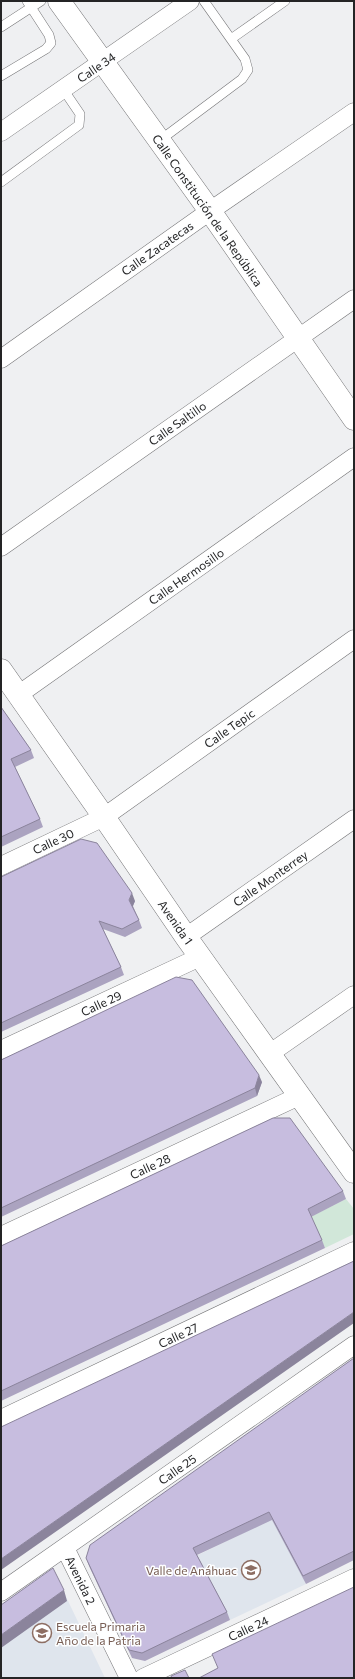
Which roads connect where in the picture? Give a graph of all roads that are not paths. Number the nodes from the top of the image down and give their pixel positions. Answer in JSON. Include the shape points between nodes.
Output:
{"nodes":[{"id":1,"x":40,"y":1,"type":"edge"},
{"id":2,"x":59,"y":1,"type":"edge"},
{"id":3,"x":190,"y":1,"type":"edge"},
{"id":4,"x":204,"y":1,"type":"edge"},
{"id":5,"x":285,"y":1,"type":"edge"},
{"id":6,"x":29,"y":4,"type":"edge"},
{"id":7,"x":1,"y":27,"type":"edge"},
{"id":8,"x":231,"y":39,"type":"junction"},
{"id":9,"x":102,"y":63,"type":"junction"},
{"id":10,"x":1,"y":76,"type":"edge"},
{"id":11,"x":63,"y":89,"type":"junction"},
{"id":12,"x":354,"y":112,"type":"edge"},
{"id":13,"x":2,"y":129,"type":"edge"},
{"id":14,"x":159,"y":141,"type":"junction"},
{"id":15,"x":1,"y":182,"type":"edge"},
{"id":16,"x":210,"y":211,"type":"junction"},
{"id":17,"x":354,"y":299,"type":"edge"},
{"id":18,"x":298,"y":338,"type":"junction"},
{"id":19,"x":1,"y":359,"type":"edge"},
{"id":20,"x":354,"y":420,"type":"edge"},
{"id":21,"x":354,"y":457,"type":"edge"},
{"id":22,"x":1,"y":547,"type":"edge"},
{"id":23,"x":354,"y":639,"type":"edge"},
{"id":24,"x":7,"y":682,"type":"edge"},
{"id":25,"x":104,"y":817,"type":"junction"},
{"id":26,"x":354,"y":819,"type":"edge"},
{"id":27,"x":1,"y":866,"type":"edge"},
{"id":28,"x":186,"y":938,"type":"junction"},
{"id":29,"x":200,"y":957,"type":"junction"},
{"id":30,"x":354,"y":995,"type":"edge"},
{"id":31,"x":1,"y":1050,"type":"edge"},
{"id":32,"x":269,"y":1054,"type":"junction"},
{"id":33,"x":299,"y":1096,"type":"junction"},
{"id":34,"x":354,"y":1172,"type":"edge"},
{"id":35,"x":1,"y":1236,"type":"edge"},
{"id":36,"x":354,"y":1251,"type":"edge"},
{"id":37,"x":354,"y":1345,"type":"edge"},
{"id":38,"x":1,"y":1419,"type":"edge"},
{"id":39,"x":65,"y":1548,"type":"junction"},
{"id":40,"x":354,"y":1578,"type":"edge"},
{"id":41,"x":1,"y":1592,"type":"edge"},
{"id":42,"x":129,"y":1678,"type":"edge"},
{"id":43,"x":143,"y":1678,"type":"edge"}],
"edges":[{"from":1,"to":6,"type":"lane"},
{"from":2,"to":9,"type":"street","name":"Calle Constitución de la República"},
{"from":3,"to":9,"type":"street","name":"Calle 34"},
{"from":4,"to":8,"type":"lane"},
{"from":5,"to":8,"type":"lane"},
{"from":6,"to":7,"type":"lane"},
{"from":6,"to":10,"type":"lane","via":[[49,35],[51,43],[46,49]]},
{"from":8,"to":14,"type":"lane","via":[[247,64],[246,75]]},
{"from":9,"to":11,"type":"street","name":"Calle 34"},
{"from":9,"to":14,"type":"street","name":"Calle Constitución de la República"},
{"from":11,"to":13,"type":"street","name":"Calle 34"},
{"from":11,"to":15,"type":"lane","via":[[80,114],[79,125]]},
{"from":12,"to":16,"type":"street","name":"Calle Zacatecas"},
{"from":14,"to":16,"type":"street","name":"Calle Constitución de la República"},
{"from":16,"to":18,"type":"street","name":"Calle Constitución de la República"},
{"from":16,"to":19,"type":"street","name":"Calle Zacatecas"},
{"from":17,"to":18,"type":"street","name":"Calle Saltillo"},
{"from":18,"to":20,"type":"street","name":"Calle Constitución de la República"},
{"from":18,"to":22,"type":"street","name":"Calle Saltillo"},
{"from":21,"to":24,"type":"street","name":"Calle Hermosillo"},
{"from":23,"to":25,"type":"street","name":"Calle Tepic"},
{"from":24,"to":25,"type":"street","name":"Avenida 1"},
{"from":25,"to":27,"type":"street","name":"Calle 30"},
{"from":25,"to":28,"type":"street","name":"Avenida 1"},
{"from":26,"to":28,"type":"street","name":"Calle Monterrey"},
{"from":28,"to":29,"type":"street","name":"Avenida 1"},
{"from":29,"to":31,"type":"street","name":"Calle 29"},
{"from":29,"to":32,"type":"street","name":"Avenida 1"},
{"from":30,"to":32,"type":"street"},
{"from":32,"to":33,"type":"street","name":"Avenida 1"},
{"from":33,"to":34,"type":"street","name":"Avenida 1"},
{"from":33,"to":35,"type":"street","name":"Calle 28"},
{"from":36,"to":38,"type":"street","name":"Calle 27"},
{"from":37,"to":39,"type":"street","name":"Calle 25"},
{"from":39,"to":41,"type":"street","name":"Calle 25"},
{"from":39,"to":42,"type":"street","name":"Avenida 2"},
{"from":40,"to":43,"type":"street","name":"Calle 24"}]}
